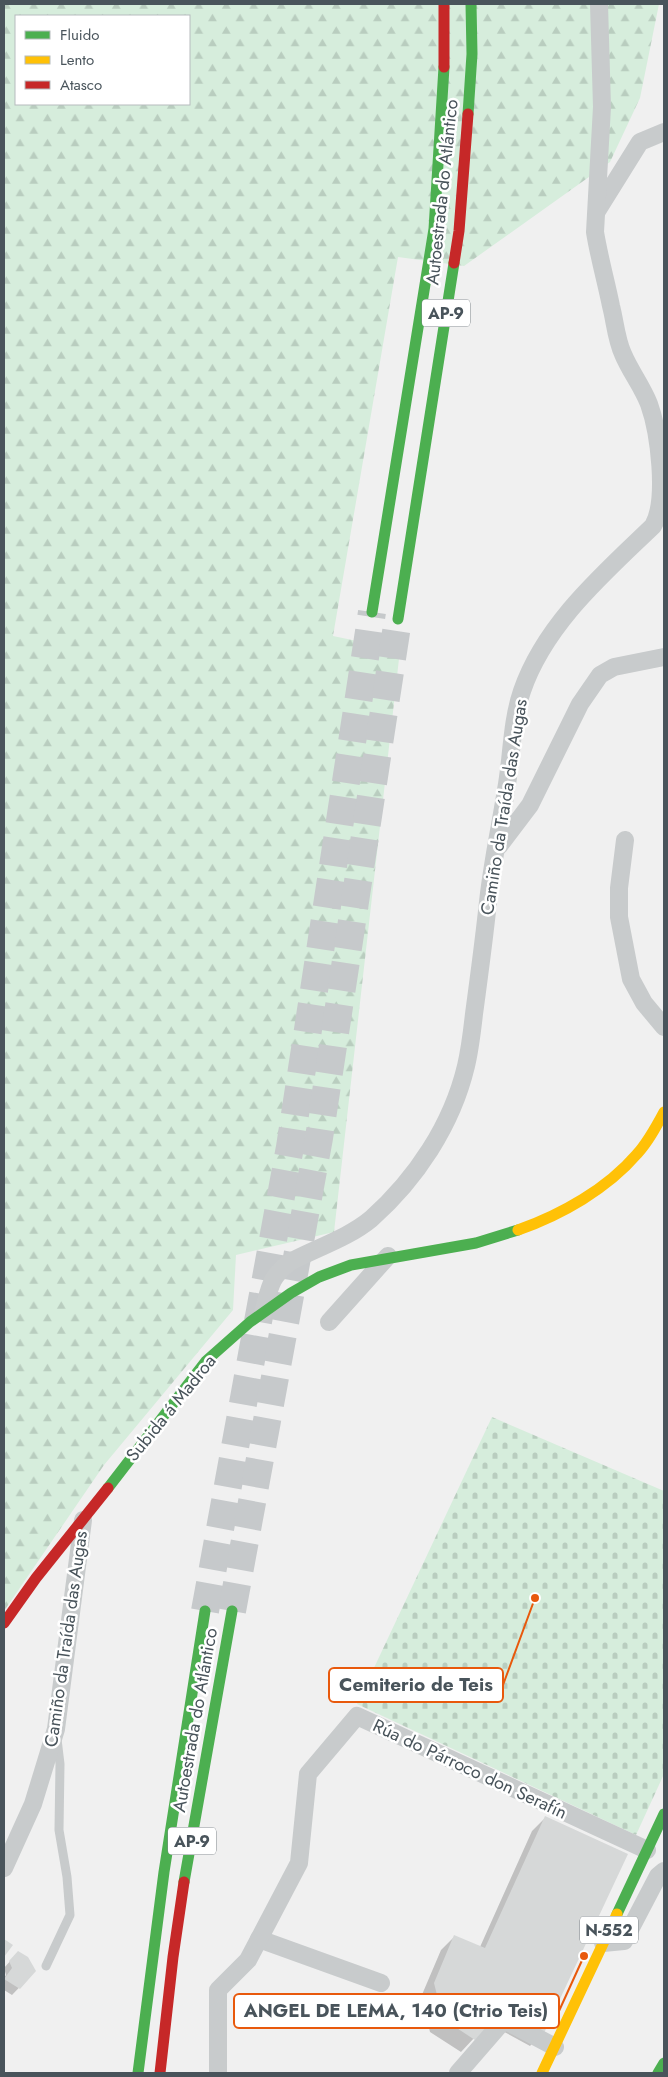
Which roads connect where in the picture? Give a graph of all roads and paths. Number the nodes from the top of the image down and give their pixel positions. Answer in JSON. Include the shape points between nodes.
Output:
{"nodes":[{"id":1,"x":444,"y":4,"type":"edge"},
{"id":2,"x":471,"y":4,"type":"edge"},
{"id":3,"x":599,"y":4,"type":"edge"},
{"id":4,"x":664,"y":132,"type":"edge"},
{"id":5,"x":595,"y":213,"type":"junction"},
{"id":6,"x":663,"y":485,"type":"edge"},
{"id":7,"x":372,"y":612,"type":"tunnel mouth"},
{"id":8,"x":398,"y":619,"type":"tunnel mouth"},
{"id":9,"x":664,"y":657,"type":"edge"},
{"id":10,"x":625,"y":840,"type":"dead end"},
{"id":11,"x":495,"y":852,"type":"junction"},
{"id":12,"x":664,"y":1027,"type":"edge"},
{"id":13,"x":664,"y":1112,"type":"edge"},
{"id":14,"x":389,"y":1256,"type":"junction"},
{"id":15,"x":263,"y":1313,"type":"junction"},
{"id":16,"x":328,"y":1322,"type":"dead end"},
{"id":17,"x":83,"y":1520,"type":"junction"},
{"id":18,"x":206,"y":1611,"type":"tunnel mouth"},
{"id":19,"x":232,"y":1611,"type":"tunnel mouth"},
{"id":20,"x":4,"y":1624,"type":"edge"},
{"id":21,"x":56,"y":1729,"type":"junction"},
{"id":22,"x":664,"y":1814,"type":"edge"},
{"id":23,"x":647,"y":1850,"type":"junction"},
{"id":24,"x":4,"y":1868,"type":"edge"},
{"id":25,"x":664,"y":1871,"type":"edge"},
{"id":26,"x":259,"y":1939,"type":"junction"},
{"id":27,"x":603,"y":1943,"type":"junction"},
{"id":28,"x":46,"y":1966,"type":"dead end"},
{"id":29,"x":382,"y":1983,"type":"dead end"},
{"id":30,"x":555,"y":2047,"type":"junction"},
{"id":31,"x":664,"y":2062,"type":"edge"},
{"id":32,"x":138,"y":2073,"type":"edge"},
{"id":33,"x":160,"y":2073,"type":"edge"},
{"id":34,"x":218,"y":2073,"type":"edge"},
{"id":35,"x":458,"y":2073,"type":"edge"},
{"id":36,"x":543,"y":2073,"type":"edge"},
{"id":37,"x":658,"y":2073,"type":"edge"}],
"edges":[{"from":1,"to":7,"type":"main road","name":"Autoestrada do Atlántico","number":"AP-9","via":[[445,57],[434,229]]},
{"from":2,"to":8,"type":"main road","name":"Autoestrada do Atlántico","number":"AP-9","via":[[472,54],[459,230]]},
{"from":3,"to":5,"type":"street","name":"Camiño da Traída das Augas","via":[[602,107]]},
{"from":4,"to":5,"type":"street","via":[[640,142]]},
{"from":5,"to":6,"type":"street","name":"Camiño da Traída das Augas","via":[[598,251],[622,353],[649,404],[656,429]]},
{"from":6,"to":11,"type":"street","name":"Camiño da Traída das Augas","via":[[659,518],[654,526],[568,611],[548,637],[522,692]]},
{"from":9,"to":11,"type":"street","via":[[614,667],[600,675],[580,704],[530,805]]},
{"from":10,"to":12,"type":"street","via":[[619,917],[631,980],[644,1003]]},
{"from":11,"to":15,"type":"street","name":"Camiño da Traída das Augas","via":[[466,1065],[454,1102],[432,1148],[413,1177],[370,1220],[281,1269],[272,1280]]},
{"from":13,"to":14,"type":"main road","name":"Subida á Madroa","via":[[634,1158],[594,1191],[540,1223],[491,1240]]},
{"from":14,"to":15,"type":"main road","name":"Subida á Madroa","via":[[344,1267],[319,1278]]},
{"from":14,"to":16,"type":"street"},
{"from":15,"to":17,"type":"main road","name":"Subida á Madroa","via":[[240,1330],[196,1374]]},
{"from":17,"to":20,"type":"main road","name":"Subida á Madroa","via":[[40,1572]]},
{"from":17,"to":21,"type":"street","name":"Camiño da Traída das Augas"},
{"from":18,"to":32,"type":"main road","name":"Autoestrada do Atlántico","number":"AP-9","via":[[164,1872]]},
{"from":19,"to":33,"type":"main road","name":"Autoestrada do Atlántico","number":"AP-9","via":[[180,1914],[165,2013]]},
{"from":21,"to":24,"type":"street","name":"Camiño da Traída das Augas","via":[[33,1804]]},
{"from":21,"to":28,"type":"lane","via":[[60,1764],[59,1830],[70,1916]]},
{"from":22,"to":23,"type":"main road","number":"N-552"},
{"from":23,"to":26,"type":"street","name":"Rúa do Párroco don Serafín","via":[[357,1716],[308,1774],[299,1863]]},
{"from":23,"to":27,"type":"main road","number":"N-552"},
{"from":25,"to":27,"type":"street","via":[[658,1876],[624,1941]]},
{"from":26,"to":29,"type":"street"},
{"from":26,"to":34,"type":"street","name":"Rúa do Párroco don Serafín","via":[[248,1960],[218,1990]]},
{"from":27,"to":30,"type":"main road","number":"N-552"},
{"from":30,"to":35,"type":"street","via":[[504,2020]]},
{"from":30,"to":36,"type":"main road","number":"N-552"},
{"from":31,"to":37,"type":"main road"}]}
